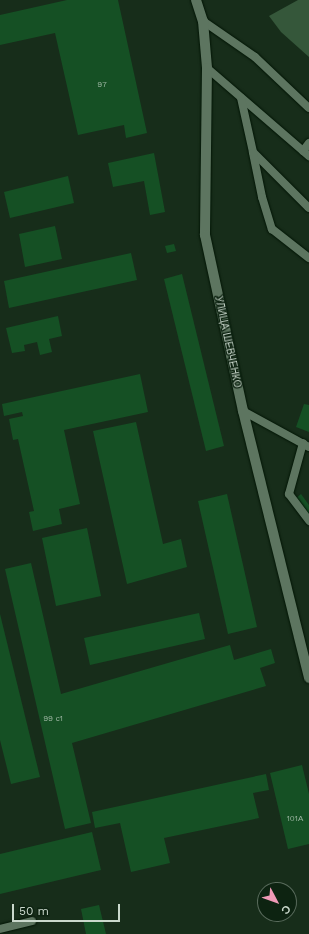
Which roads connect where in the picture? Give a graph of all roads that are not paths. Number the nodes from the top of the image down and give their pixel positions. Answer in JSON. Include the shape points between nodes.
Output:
{"nodes":[{"id":1,"x":196,"y":0,"type":"edge"},
{"id":2,"x":203,"y":21,"type":"junction"},
{"id":3,"x":207,"y":68,"type":"junction"},
{"id":4,"x":241,"y":98,"type":"junction"},
{"id":5,"x":309,"y":108,"type":"edge"},
{"id":6,"x":309,"y":143,"type":"edge"},
{"id":7,"x":253,"y":152,"type":"junction"},
{"id":8,"x":306,"y":154,"type":"edge"},
{"id":9,"x":309,"y":208,"type":"edge"},
{"id":10,"x":309,"y":258,"type":"edge"},
{"id":11,"x":243,"y":411,"type":"junction"},
{"id":12,"x":306,"y":445,"type":"edge"},
{"id":13,"x":309,"y":521,"type":"edge"},
{"id":14,"x":309,"y":678,"type":"edge"},
{"id":15,"x":32,"y":921,"type":"dead end"},
{"id":16,"x":0,"y":929,"type":"edge"}],
"edges":[{"from":1,"to":2,"type":"street","name":"УЛИЦА ШЕВЧЕНКО"},
{"from":2,"to":3,"type":"street","name":"УЛИЦА ШЕВЧЕНКО"},
{"from":2,"to":5,"type":"lane","via":[[255,57]]},
{"from":3,"to":4,"type":"lane"},
{"from":3,"to":11,"type":"street","name":"УЛИЦА ШЕВЧЕНКО","via":[[205,235]]},
{"from":4,"to":7,"type":"lane"},
{"from":4,"to":8,"type":"lane"},
{"from":6,"to":8,"type":"lane"},
{"from":7,"to":9,"type":"lane"},
{"from":7,"to":10,"type":"lane","via":[[262,197],[272,229]]},
{"from":11,"to":12,"type":"lane"},
{"from":11,"to":14,"type":"street","name":"УЛИЦА ШЕВЧЕНКО"},
{"from":12,"to":13,"type":"lane","via":[[290,494]]},
{"from":15,"to":16,"type":"lane"}]}
